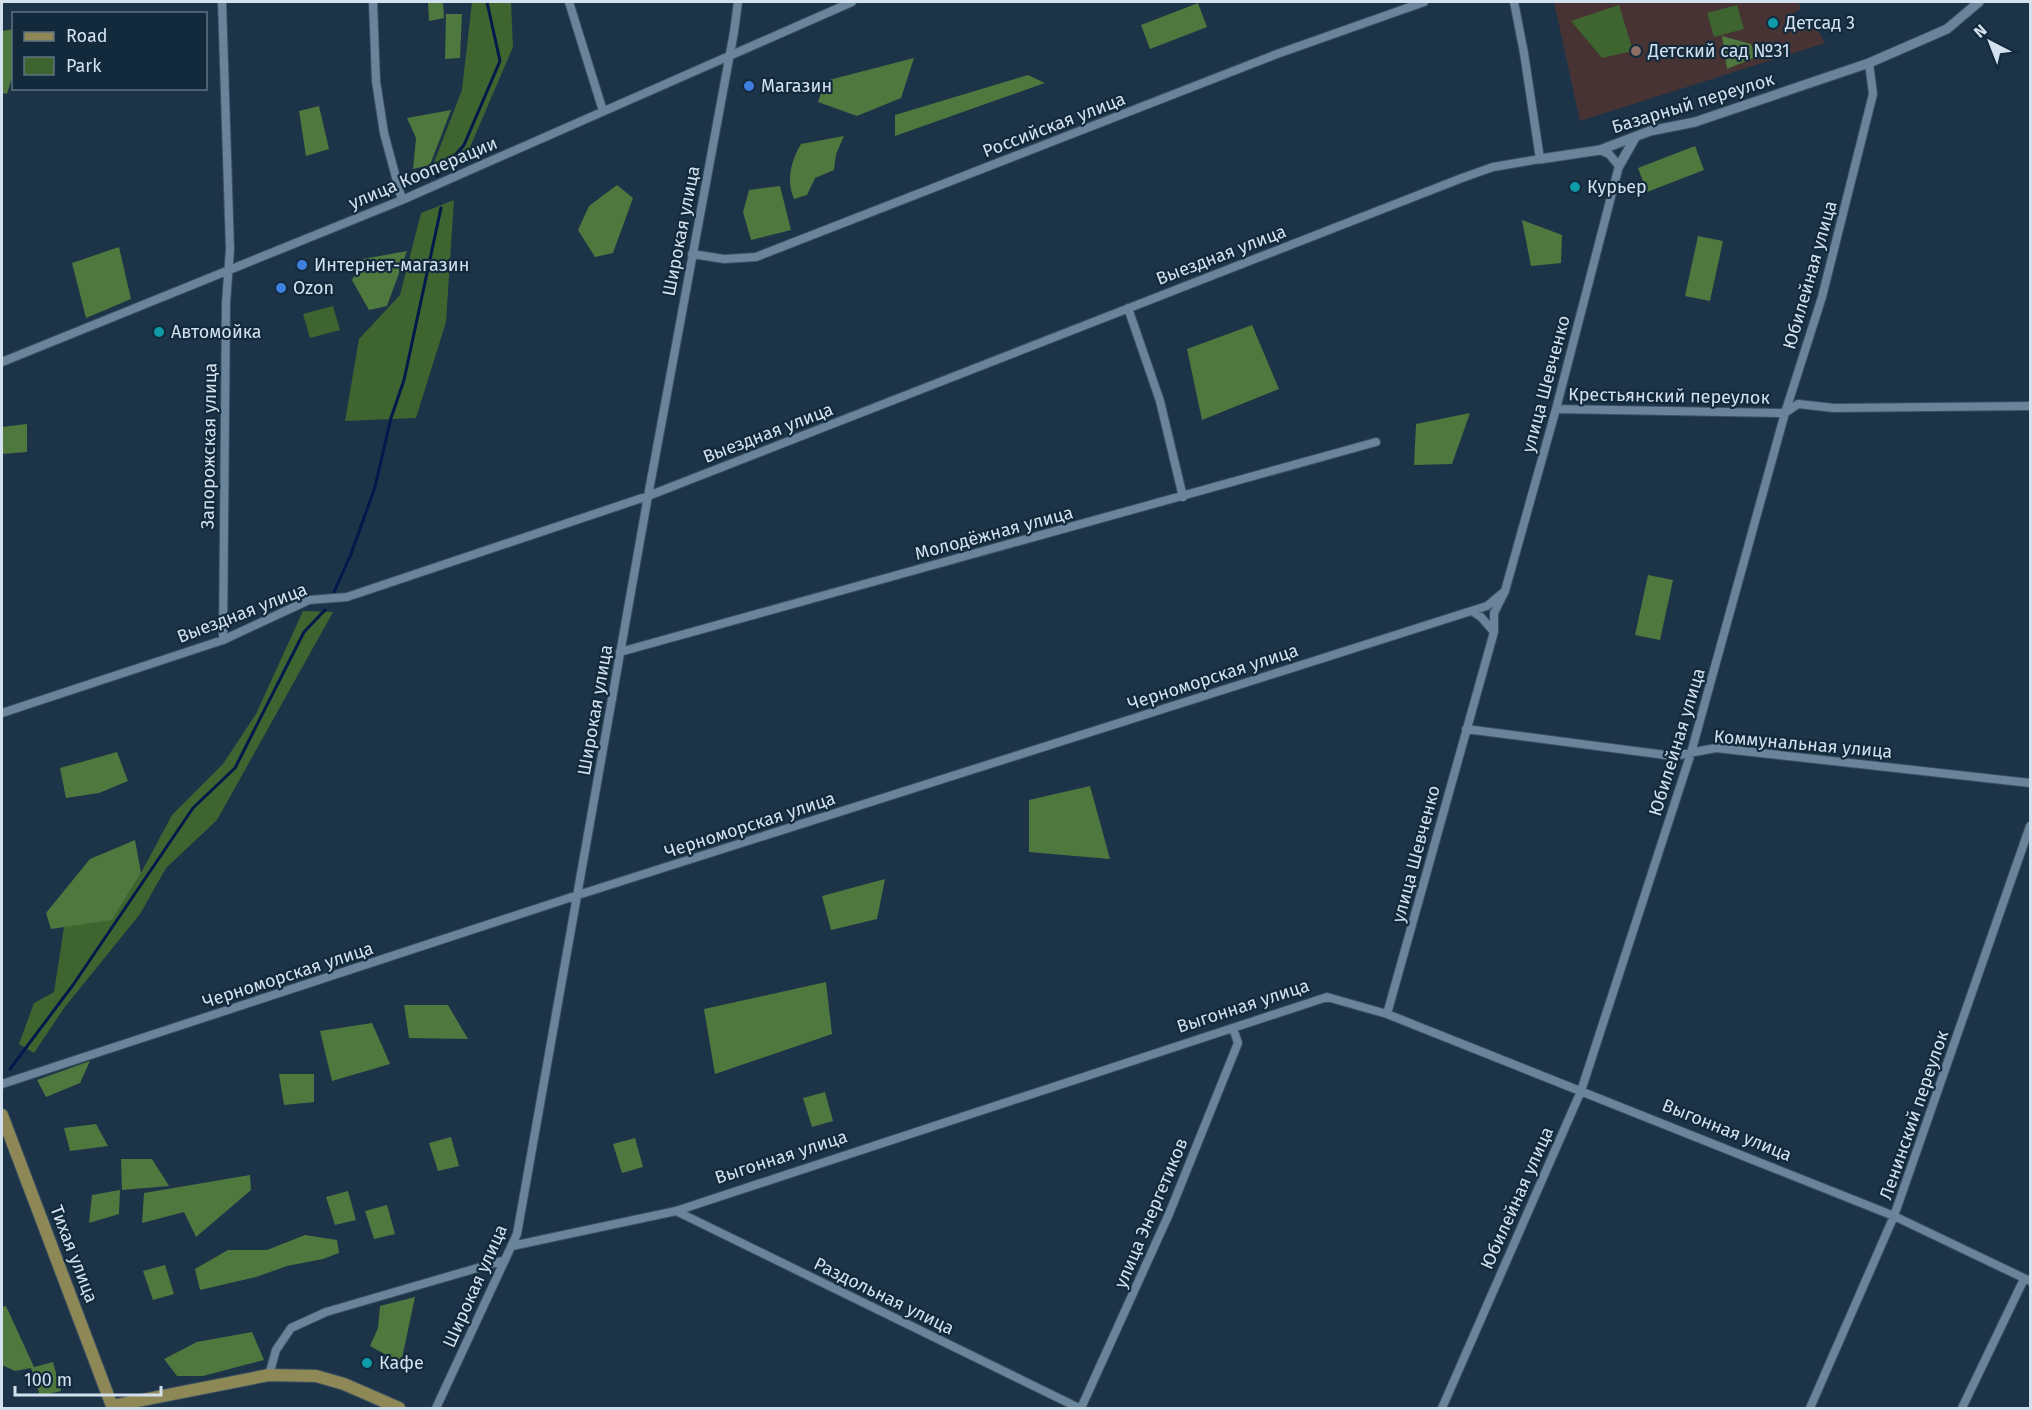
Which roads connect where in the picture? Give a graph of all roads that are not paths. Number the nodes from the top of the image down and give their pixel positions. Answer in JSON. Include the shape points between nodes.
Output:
{"nodes":[{"id":1,"x":222,"y":2,"type":"edge"},
{"id":2,"x":373,"y":2,"type":"edge"},
{"id":3,"x":569,"y":2,"type":"edge"},
{"id":4,"x":738,"y":2,"type":"edge"},
{"id":5,"x":852,"y":2,"type":"edge"},
{"id":6,"x":1424,"y":2,"type":"edge"},
{"id":7,"x":1514,"y":2,"type":"edge"},
{"id":8,"x":1978,"y":2,"type":"edge"},
{"id":9,"x":730,"y":56,"type":"junction"},
{"id":10,"x":1869,"y":63,"type":"junction"},
{"id":11,"x":603,"y":111,"type":"junction"},
{"id":12,"x":1636,"y":136,"type":"junction"},
{"id":13,"x":1600,"y":150,"type":"junction"},
{"id":14,"x":1540,"y":159,"type":"junction"},
{"id":15,"x":1619,"y":166,"type":"junction"},
{"id":16,"x":402,"y":200,"type":"junction"},
{"id":17,"x":692,"y":255,"type":"junction"},
{"id":18,"x":227,"y":271,"type":"junction"},
{"id":19,"x":1128,"y":308,"type":"junction"},
{"id":20,"x":2,"y":362,"type":"edge"},
{"id":21,"x":2031,"y":406,"type":"edge"},
{"id":22,"x":1556,"y":409,"type":"junction"},
{"id":23,"x":1785,"y":413,"type":"junction"},
{"id":24,"x":1376,"y":442,"type":"dead end"},
{"id":25,"x":648,"y":496,"type":"junction"},
{"id":26,"x":1183,"y":497,"type":"junction"},
{"id":27,"x":1505,"y":591,"type":"junction"},
{"id":28,"x":1472,"y":611,"type":"junction"},
{"id":29,"x":1494,"y":632,"type":"junction"},
{"id":30,"x":223,"y":640,"type":"junction"},
{"id":31,"x":620,"y":652,"type":"junction"},
{"id":32,"x":2,"y":713,"type":"edge"},
{"id":33,"x":1466,"y":729,"type":"junction"},
{"id":34,"x":1691,"y":753,"type":"junction"},
{"id":35,"x":2031,"y":783,"type":"edge"},
{"id":36,"x":2031,"y":826,"type":"edge"},
{"id":37,"x":578,"y":895,"type":"junction"},
{"id":38,"x":1387,"y":1014,"type":"junction"},
{"id":39,"x":1233,"y":1028,"type":"junction"},
{"id":40,"x":2,"y":1084,"type":"edge"},
{"id":41,"x":1581,"y":1091,"type":"junction"},
{"id":42,"x":2,"y":1115,"type":"edge"},
{"id":43,"x":676,"y":1211,"type":"junction"},
{"id":44,"x":1894,"y":1216,"type":"junction"},
{"id":45,"x":512,"y":1246,"type":"junction"},
{"id":46,"x":505,"y":1260,"type":"junction"},
{"id":47,"x":2027,"y":1280,"type":"edge"},
{"id":48,"x":269,"y":1375,"type":"junction"},
{"id":49,"x":109,"y":1408,"type":"edge"},
{"id":50,"x":399,"y":1408,"type":"edge"},
{"id":51,"x":436,"y":1408,"type":"edge"},
{"id":52,"x":1080,"y":1408,"type":"edge"},
{"id":53,"x":1442,"y":1408,"type":"edge"},
{"id":54,"x":1810,"y":1408,"type":"edge"},
{"id":55,"x":1962,"y":1408,"type":"edge"}],
"edges":[{"from":1,"to":18,"type":"street","name":"Запорожская улица","via":[[230,249]]},
{"from":2,"to":16,"type":"street","via":[[376,81],[384,133]]},
{"from":3,"to":11,"type":"street"},
{"from":4,"to":9,"type":"street","name":"Широкая улица"},
{"from":5,"to":9,"type":"street","name":"улица Кооперации"},
{"from":6,"to":17,"type":"street","name":"Российская улица","via":[[1277,54],[756,257],[723,259]]},
{"from":7,"to":14,"type":"street"},
{"from":8,"to":10,"type":"street","name":"Базарный переулок","via":[[1947,29]]},
{"from":9,"to":11,"type":"street","name":"улица Кооперации"},
{"from":9,"to":17,"type":"street","name":"Широкая улица"},
{"from":10,"to":12,"type":"street","name":"Базарный переулок","via":[[1695,122]]},
{"from":10,"to":23,"type":"street","name":"Юбилейная улица","via":[[1873,94],[1822,297]]},
{"from":11,"to":16,"type":"street","name":"улица Кооперации"},
{"from":12,"to":13,"type":"street","name":"Базарный переулок"},
{"from":12,"to":15,"type":"street"},
{"from":13,"to":14,"type":"street","name":"Базарный переулок"},
{"from":13,"to":15,"type":"street"},
{"from":14,"to":19,"type":"street","name":"Выездная улица","via":[[1493,167],[1462,178]]},
{"from":15,"to":22,"type":"street","name":"улица Шевченко"},
{"from":16,"to":18,"type":"street","name":"улица Кооперации"},
{"from":17,"to":25,"type":"street","name":"Широкая улица"},
{"from":18,"to":20,"type":"street","name":"улица Кооперации"},
{"from":18,"to":30,"type":"street","name":"Запорожская улица"},
{"from":19,"to":25,"type":"street","name":"Выездная улица"},
{"from":19,"to":26,"type":"street","via":[[1160,401]]},
{"from":21,"to":23,"type":"street","name":"Крестьянский переулок","via":[[1834,408],[1798,404]]},
{"from":22,"to":23,"type":"street","name":"Крестьянский переулок"},
{"from":22,"to":27,"type":"street","name":"улица Шевченко"},
{"from":23,"to":34,"type":"street","name":"Юбилейная улица"},
{"from":24,"to":26,"type":"street","name":"Молодёжная улица"},
{"from":25,"to":30,"type":"street","name":"Выездная улица","via":[[347,597],[309,600]]},
{"from":25,"to":31,"type":"street","name":"Широкая улица"},
{"from":26,"to":31,"type":"street","name":"Молодёжная улица"},
{"from":27,"to":28,"type":"street","name":"Черноморская улица","via":[[1487,606]]},
{"from":27,"to":29,"type":"street","name":"улица Шевченко","via":[[1494,613]]},
{"from":28,"to":29,"type":"street"},
{"from":28,"to":37,"type":"street","name":"Черноморская улица"},
{"from":29,"to":33,"type":"street","name":"улица Шевченко"},
{"from":30,"to":32,"type":"street","name":"Выездная улица"},
{"from":31,"to":37,"type":"street","name":"Широкая улица"},
{"from":33,"to":34,"type":"street","name":"Коммунальная улица","via":[[1673,756]]},
{"from":33,"to":38,"type":"street","name":"улица Шевченко"},
{"from":34,"to":35,"type":"street","name":"Коммунальная улица","via":[[1716,748]]},
{"from":34,"to":41,"type":"street","name":"Юбилейная улица"},
{"from":36,"to":44,"type":"street","name":"Ленинский переулок"},
{"from":37,"to":40,"type":"street","name":"Черноморская улица"},
{"from":37,"to":45,"type":"street","name":"Широкая улица"},
{"from":38,"to":39,"type":"street","name":"Выгонная улица","via":[[1327,997]]},
{"from":38,"to":41,"type":"street","name":"Выгонная улица"},
{"from":39,"to":43,"type":"street","name":"Выгонная улица"},
{"from":39,"to":52,"type":"street","name":"улица Энергетиков","via":[[1238,1043],[1169,1214]]},
{"from":41,"to":44,"type":"street","name":"Выгонная улица"},
{"from":41,"to":53,"type":"street","name":"Юбилейная улица"},
{"from":42,"to":49,"type":"main road","name":"Тихая улица"},
{"from":43,"to":45,"type":"street","name":"Выгонная улица"},
{"from":43,"to":52,"type":"street","name":"Раздольная улица"},
{"from":44,"to":47,"type":"street","name":"Выгонная улица"},
{"from":44,"to":54,"type":"street","name":"Ленинский переулок"},
{"from":45,"to":46,"type":"street","name":"Широкая улица"},
{"from":46,"to":48,"type":"street","via":[[326,1312],[291,1328],[276,1350]]},
{"from":46,"to":51,"type":"street","name":"Широкая улица"},
{"from":47,"to":55,"type":"street"},
{"from":48,"to":49,"type":"main road"},
{"from":48,"to":50,"type":"main road","via":[[316,1376]]}]}
